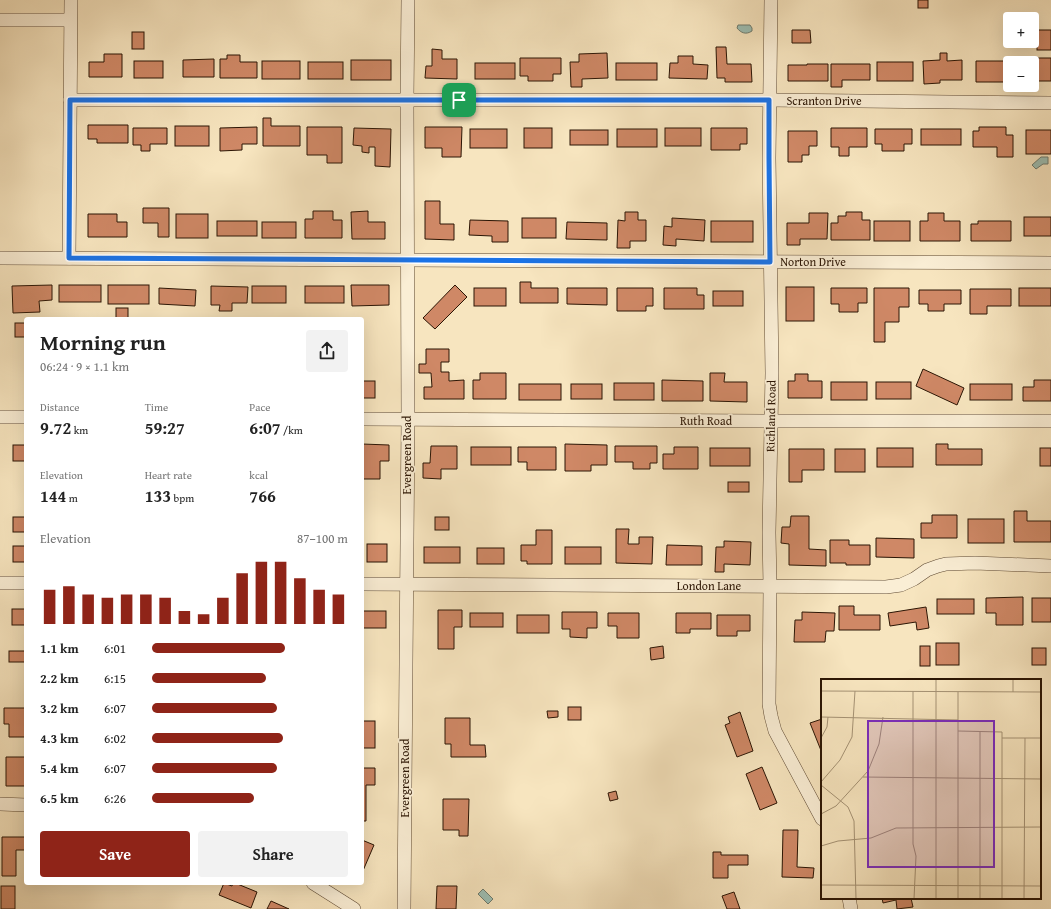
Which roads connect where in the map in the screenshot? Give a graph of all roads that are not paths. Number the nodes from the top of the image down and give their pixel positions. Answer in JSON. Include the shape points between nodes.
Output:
{"nodes":[{"id":1,"x":71,"y":0,"type":"edge"},
{"id":2,"x":408,"y":0,"type":"edge"},
{"id":3,"x":771,"y":0,"type":"edge"},
{"id":4,"x":0,"y":20,"type":"edge"},
{"id":5,"x":70,"y":20,"type":"junction"},
{"id":6,"x":407,"y":99,"type":"junction"},
{"id":7,"x":70,"y":100,"type":"junction"},
{"id":8,"x":769,"y":100,"type":"junction"},
{"id":9,"x":1051,"y":103,"type":"edge"},
{"id":10,"x":0,"y":258,"type":"edge"},
{"id":11,"x":69,"y":258,"type":"junction"},
{"id":12,"x":407,"y":259,"type":"junction"},
{"id":13,"x":770,"y":262,"type":"junction"},
{"id":14,"x":1051,"y":262,"type":"edge"},
{"id":15,"x":0,"y":417,"type":"edge"},
{"id":16,"x":24,"y":417,"type":"edge"},
{"id":17,"x":364,"y":419,"type":"edge"},
{"id":18,"x":408,"y":420,"type":"junction"},
{"id":19,"x":771,"y":421,"type":"junction"},
{"id":20,"x":1051,"y":421,"type":"edge"},
{"id":21,"x":1051,"y":566,"type":"edge"},
{"id":22,"x":0,"y":583,"type":"edge"},
{"id":23,"x":24,"y":583,"type":"edge"},
{"id":24,"x":364,"y":584,"type":"edge"},
{"id":25,"x":406,"y":584,"type":"junction"},
{"id":26,"x":770,"y":586,"type":"junction"},
{"id":27,"x":0,"y":804,"type":"edge"},
{"id":28,"x":24,"y":805,"type":"edge"},
{"id":29,"x":821,"y":817,"type":"edge"},
{"id":30,"x":316,"y":885,"type":"edge"},
{"id":31,"x":849,"y":899,"type":"edge"},
{"id":32,"x":354,"y":909,"type":"edge"},
{"id":33,"x":404,"y":909,"type":"edge"},
{"id":34,"x":851,"y":909,"type":"edge"}],
"edges":[{"from":1,"to":5,"type":"street"},
{"from":2,"to":6,"type":"street","name":"Evergreen Road"},
{"from":3,"to":8,"type":"street","name":"Richland Road"},
{"from":4,"to":5,"type":"street"},
{"from":5,"to":7,"type":"street"},
{"from":6,"to":7,"type":"street","name":"Scranton Drive"},
{"from":6,"to":8,"type":"street","name":"Scranton Drive"},
{"from":6,"to":12,"type":"street","name":"Evergreen Road"},
{"from":7,"to":11,"type":"street"},
{"from":8,"to":9,"type":"street","name":"Scranton Drive"},
{"from":8,"to":13,"type":"street","name":"Richland Road"},
{"from":10,"to":11,"type":"street","name":"Norton Drive"},
{"from":11,"to":12,"type":"street","name":"Norton Drive"},
{"from":12,"to":13,"type":"street","name":"Norton Drive"},
{"from":12,"to":18,"type":"street","name":"Evergreen Road"},
{"from":13,"to":14,"type":"street","name":"Norton Drive"},
{"from":13,"to":19,"type":"street","name":"Richland Road"},
{"from":15,"to":16,"type":"street"},
{"from":17,"to":18,"type":"street","name":"Ruth Road"},
{"from":18,"to":19,"type":"street","name":"Ruth Road"},
{"from":18,"to":25,"type":"street","name":"Evergreen Road"},
{"from":19,"to":20,"type":"street","name":"Ruth Road"},
{"from":19,"to":26,"type":"street","name":"Richland Road"},
{"from":21,"to":26,"type":"street","name":"London Lane","via":[[946,564],[927,570],[901,585],[886,587]]},
{"from":22,"to":23,"type":"street"},
{"from":24,"to":25,"type":"street","name":"London Lane"},
{"from":25,"to":26,"type":"street","name":"London Lane"},
{"from":25,"to":33,"type":"street","name":"Evergreen Road"},
{"from":26,"to":29,"type":"street","name":"Richland Road","via":[[771,716],[775,731]]},
{"from":27,"to":28,"type":"street"},
{"from":30,"to":32,"type":"street"},
{"from":31,"to":34,"type":"street"}]}
